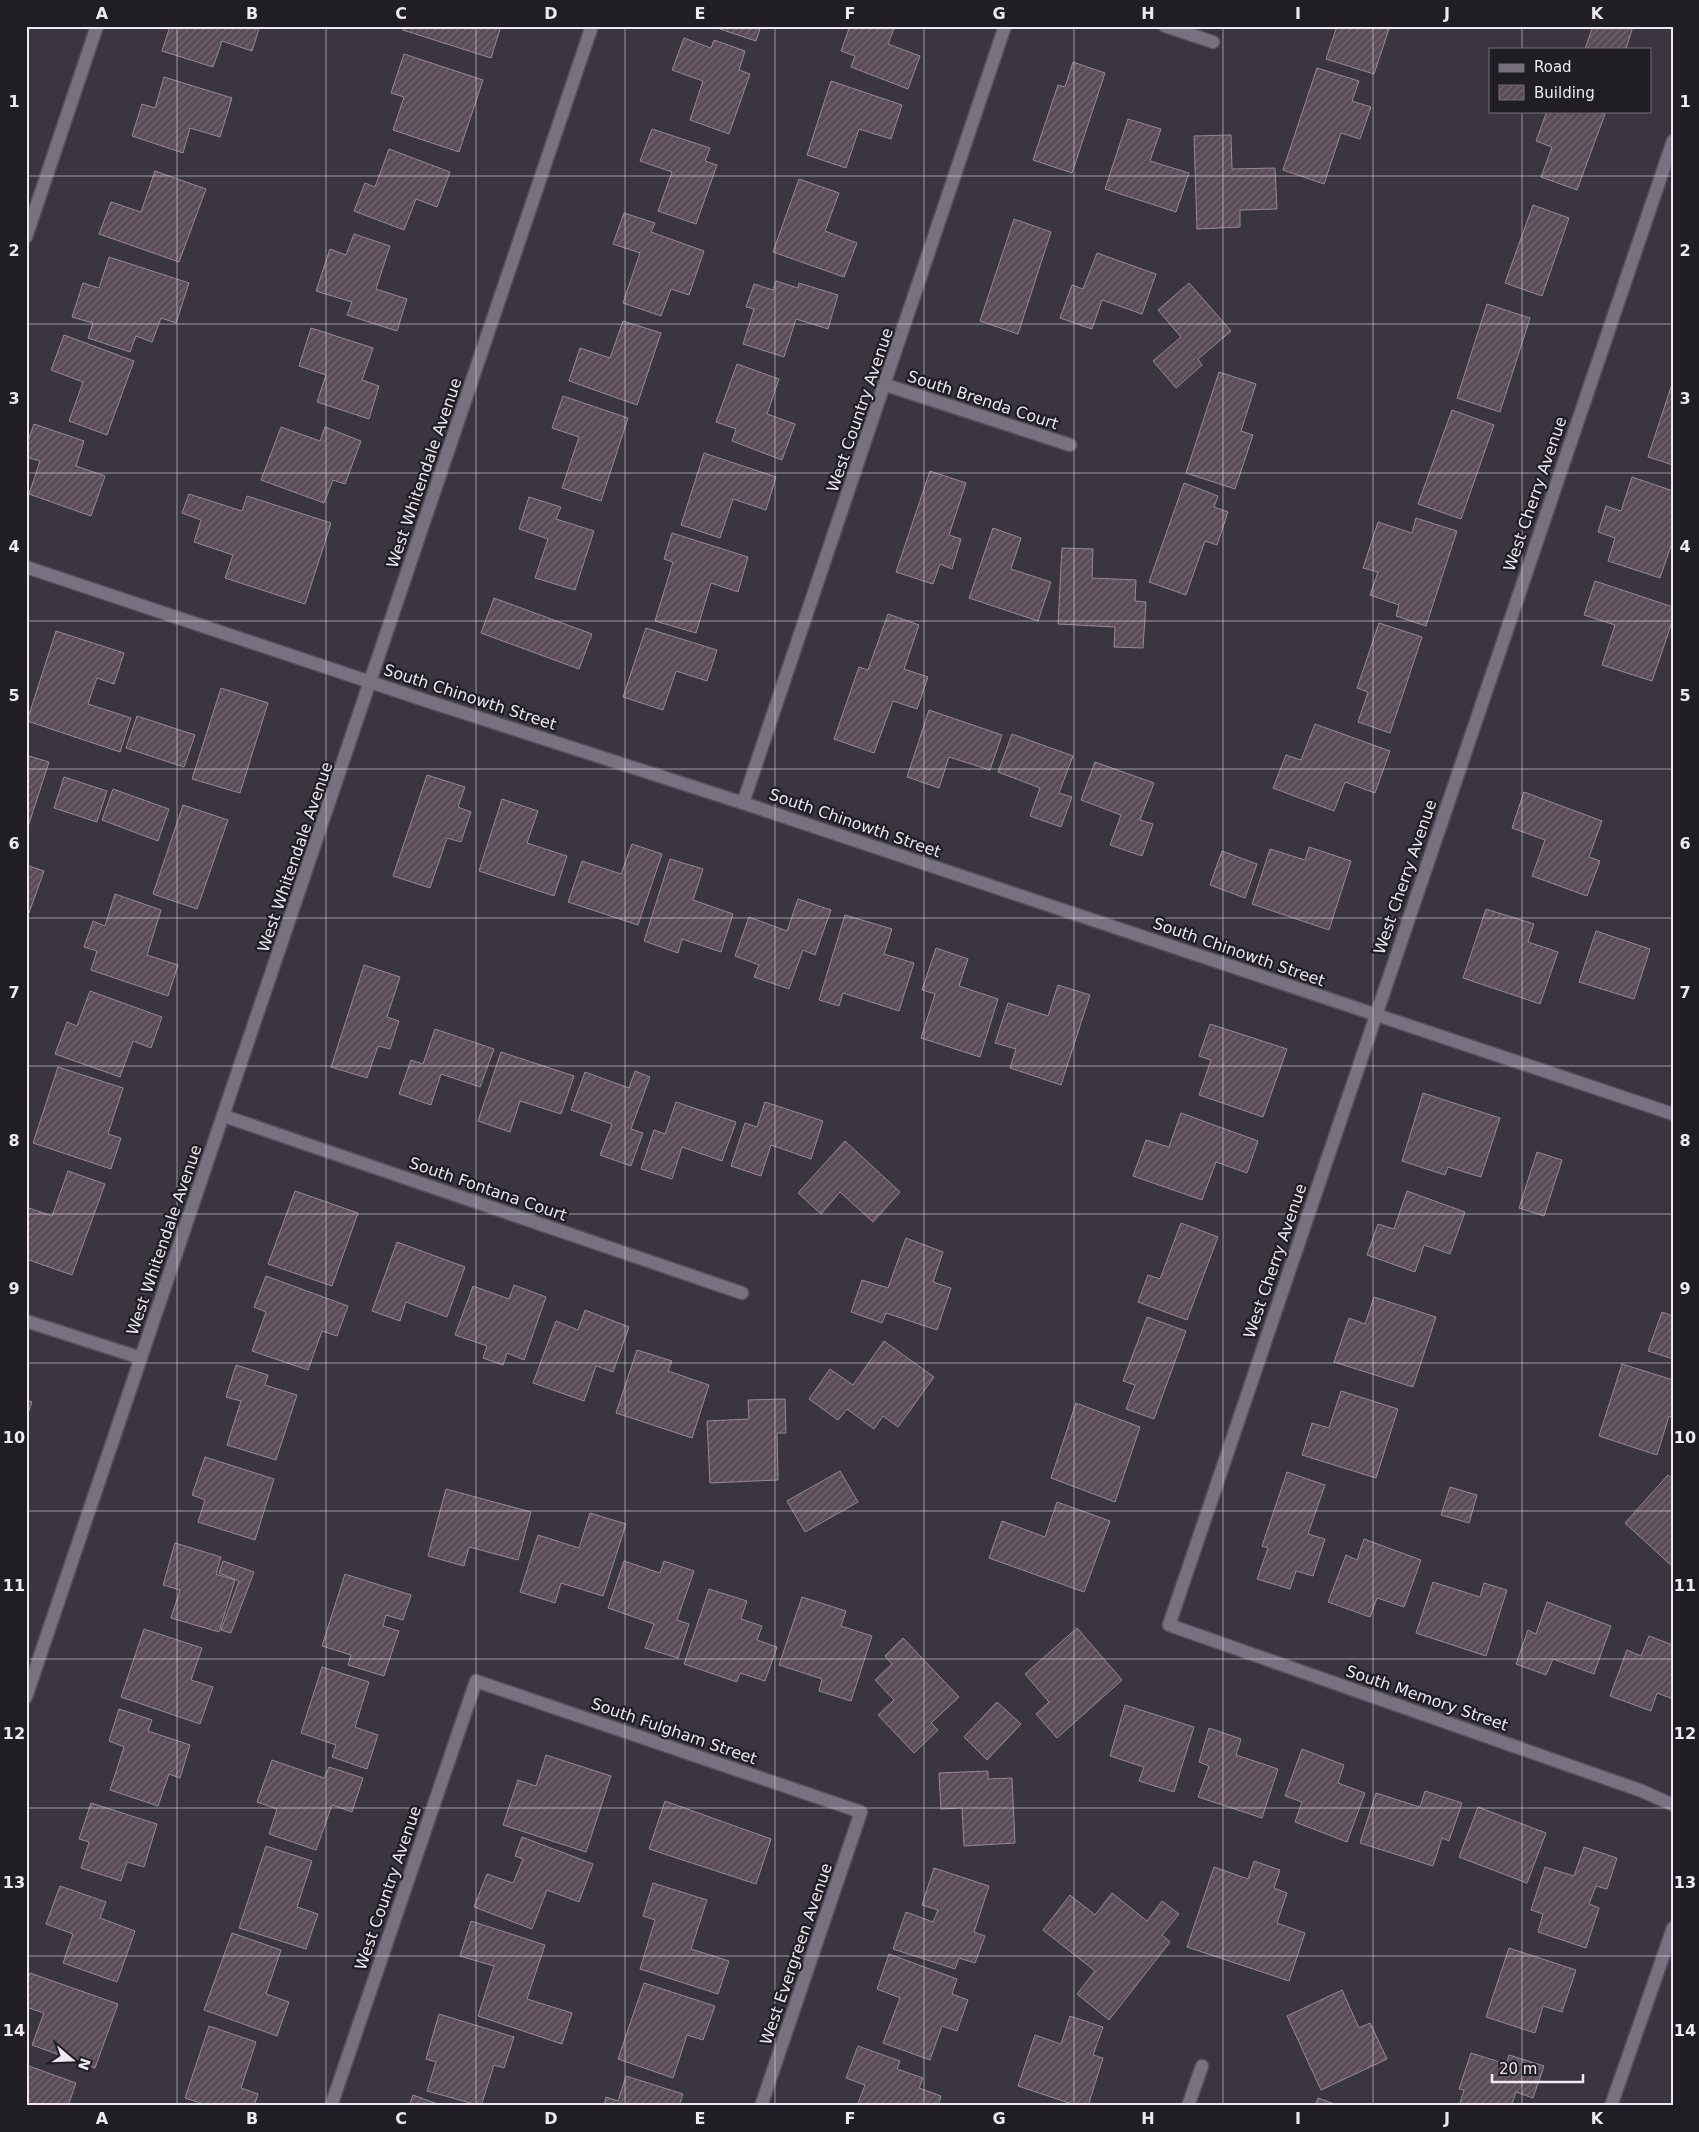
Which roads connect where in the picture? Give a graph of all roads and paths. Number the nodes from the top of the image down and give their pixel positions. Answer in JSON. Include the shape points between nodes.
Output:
{"nodes":[{"id":1,"x":97,"y":26,"type":"edge"},
{"id":2,"x":592,"y":26,"type":"edge"},
{"id":3,"x":1005,"y":26,"type":"edge"},
{"id":4,"x":1165,"y":26,"type":"edge"},
{"id":5,"x":1213,"y":42,"type":"dead end"},
{"id":6,"x":1673,"y":141,"type":"edge"},
{"id":7,"x":26,"y":237,"type":"edge"},
{"id":8,"x":886,"y":384,"type":"junction"},
{"id":9,"x":1070,"y":445,"type":"dead end"},
{"id":10,"x":26,"y":567,"type":"edge"},
{"id":11,"x":370,"y":682,"type":"junction"},
{"id":12,"x":743,"y":803,"type":"junction"},
{"id":13,"x":1376,"y":1015,"type":"junction"},
{"id":14,"x":1673,"y":1114,"type":"edge"},
{"id":15,"x":224,"y":1116,"type":"junction"},
{"id":16,"x":742,"y":1293,"type":"dead end"},
{"id":17,"x":26,"y":1321,"type":"edge"},
{"id":18,"x":142,"y":1358,"type":"junction"},
{"id":19,"x":1169,"y":1625,"type":"joint"},
{"id":20,"x":476,"y":1681,"type":"joint"},
{"id":21,"x":26,"y":1697,"type":"edge"},
{"id":22,"x":1673,"y":1805,"type":"edge"},
{"id":23,"x":861,"y":1812,"type":"joint"},
{"id":24,"x":1673,"y":1928,"type":"edge"},
{"id":25,"x":1202,"y":2066,"type":"dead end"},
{"id":26,"x":330,"y":2106,"type":"edge"},
{"id":27,"x":761,"y":2106,"type":"edge"},
{"id":28,"x":1188,"y":2106,"type":"edge"},
{"id":29,"x":1612,"y":2106,"type":"edge"}],
"edges":[{"from":1,"to":7,"type":"street"},
{"from":2,"to":11,"type":"street","name":"West Whitendale Avenue"},
{"from":3,"to":8,"type":"street","name":"West Country Avenue"},
{"from":4,"to":5,"type":"street"},
{"from":6,"to":13,"type":"street","name":"West Cherry Avenue"},
{"from":8,"to":9,"type":"street","name":"South Brenda Court"},
{"from":8,"to":12,"type":"street","name":"West Country Avenue"},
{"from":10,"to":11,"type":"street","name":"South Chinowth Street"},
{"from":11,"to":12,"type":"street","name":"South Chinowth Street"},
{"from":11,"to":15,"type":"street","name":"West Whitendale Avenue"},
{"from":12,"to":13,"type":"street","name":"South Chinowth Street"},
{"from":13,"to":14,"type":"street","name":"South Chinowth Street"},
{"from":13,"to":19,"type":"street","name":"West Cherry Avenue"},
{"from":15,"to":16,"type":"street","name":"South Fontana Court"},
{"from":15,"to":18,"type":"street","name":"West Whitendale Avenue"},
{"from":17,"to":18,"type":"street"},
{"from":18,"to":21,"type":"street","name":"West Whitendale Avenue"},
{"from":19,"to":22,"type":"street","name":"South Memory Street","via":[[1633,1788]]},
{"from":20,"to":23,"type":"street","name":"South Fulgham Street"},
{"from":20,"to":26,"type":"street","name":"West Country Avenue"},
{"from":23,"to":27,"type":"street","name":"West Evergreen Avenue"},
{"from":24,"to":29,"type":"street"},
{"from":25,"to":28,"type":"street"}]}
